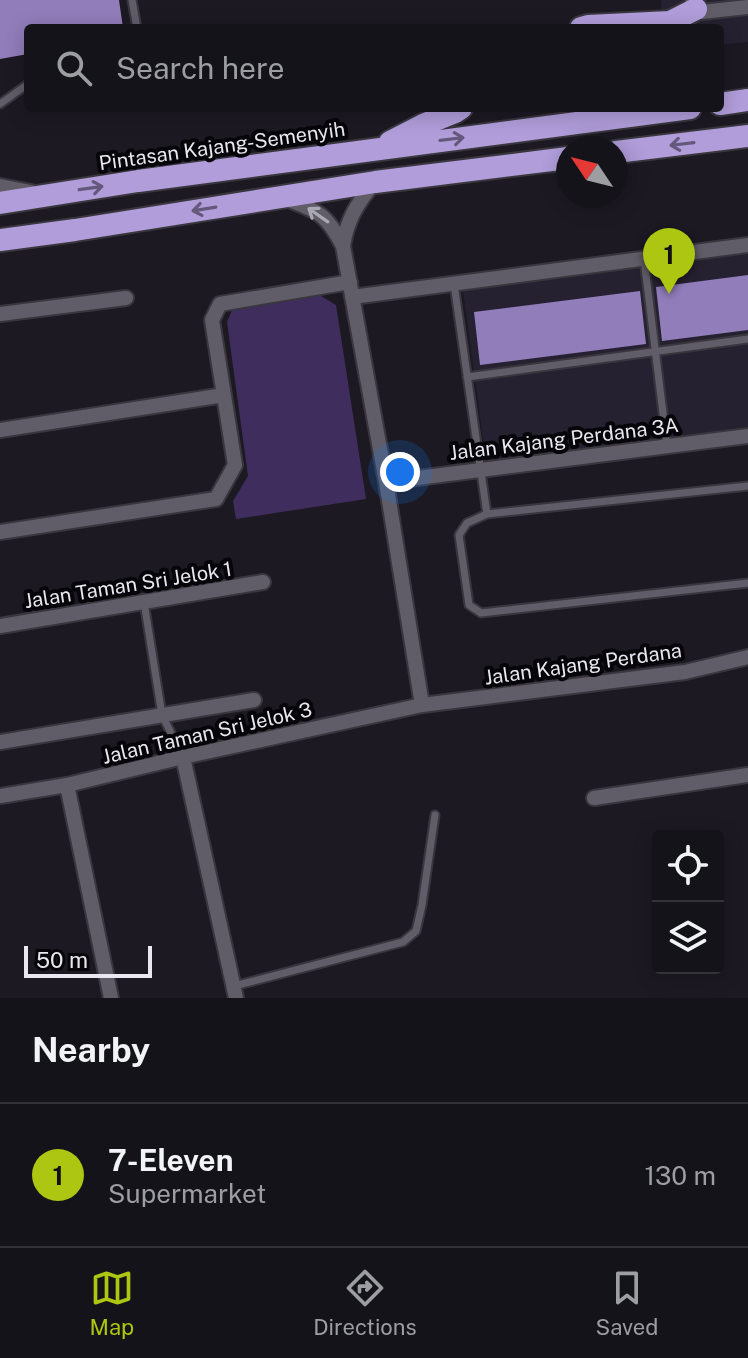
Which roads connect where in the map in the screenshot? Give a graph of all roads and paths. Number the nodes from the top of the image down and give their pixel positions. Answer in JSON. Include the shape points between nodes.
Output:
{"nodes":[{"id":1,"x":132,"y":0,"type":"edge"},
{"id":2,"x":693,"y":4,"type":"edge"},
{"id":3,"x":748,"y":7,"type":"edge"},
{"id":4,"x":136,"y":24,"type":"edge"},
{"id":5,"x":629,"y":24,"type":"edge"},
{"id":6,"x":24,"y":87,"type":"edge"},
{"id":7,"x":748,"y":100,"type":"edge"},
{"id":8,"x":724,"y":103,"type":"edge"},
{"id":9,"x":0,"y":104,"type":"edge"},
{"id":10,"x":455,"y":112,"type":"edge"},
{"id":11,"x":659,"y":112,"type":"edge"},
{"id":12,"x":748,"y":136,"type":"edge"},
{"id":13,"x":374,"y":149,"type":"junction"},
{"id":14,"x":628,"y":151,"type":"edge"},
{"id":15,"x":556,"y":159,"type":"edge"},
{"id":16,"x":375,"y":182,"type":"junction"},
{"id":17,"x":0,"y":186,"type":"edge"},
{"id":18,"x":44,"y":195,"type":"junction"},
{"id":19,"x":281,"y":197,"type":"junction"},
{"id":20,"x":0,"y":203,"type":"edge"},
{"id":21,"x":0,"y":240,"type":"edge"},
{"id":22,"x":748,"y":245,"type":"edge"},
{"id":23,"x":343,"y":246,"type":"junction"},
{"id":24,"x":644,"y":259,"type":"junction"},
{"id":25,"x":454,"y":284,"type":"junction"},
{"id":26,"x":351,"y":289,"type":"junction"},
{"id":27,"x":126,"y":298,"type":"dead end"},
{"id":28,"x":0,"y":314,"type":"edge"},
{"id":29,"x":748,"y":339,"type":"edge"},
{"id":30,"x":656,"y":353,"type":"junction"},
{"id":31,"x":467,"y":377,"type":"junction"},
{"id":32,"x":224,"y":395,"type":"junction"},
{"id":33,"x":0,"y":430,"type":"edge"},
{"id":34,"x":748,"y":436,"type":"edge"},
{"id":35,"x":667,"y":446,"type":"junction"},
{"id":36,"x":480,"y":470,"type":"junction"},
{"id":37,"x":386,"y":482,"type":"junction"},
{"id":38,"x":748,"y":486,"type":"edge"},
{"id":39,"x":487,"y":514,"type":"junction"},
{"id":40,"x":0,"y":532,"type":"edge"},
{"id":41,"x":263,"y":582,"type":"dead end"},
{"id":42,"x":748,"y":583,"type":"edge"},
{"id":43,"x":144,"y":602,"type":"junction"},
{"id":44,"x":0,"y":626,"type":"edge"},
{"id":45,"x":748,"y":657,"type":"edge"},
{"id":46,"x":254,"y":700,"type":"dead end"},
{"id":47,"x":422,"y":705,"type":"junction"},
{"id":48,"x":162,"y":715,"type":"junction"},
{"id":49,"x":0,"y":742,"type":"edge"},
{"id":50,"x":183,"y":757,"type":"junction"},
{"id":51,"x":748,"y":775,"type":"edge"},
{"id":52,"x":67,"y":785,"type":"junction"},
{"id":53,"x":0,"y":796,"type":"edge"},
{"id":54,"x":594,"y":798,"type":"dead end"},
{"id":55,"x":435,"y":815,"type":"dead end"},
{"id":56,"x":235,"y":992,"type":"edge"},
{"id":57,"x":111,"y":998,"type":"edge"}],
"edges":[{"from":1,"to":4,"type":"lane"},
{"from":2,"to":3,"type":"street","via":[[702,12]]},
{"from":2,"to":5,"type":"highway","via":[[670,22]]},
{"from":6,"to":9,"type":"lane"},
{"from":7,"to":8,"type":"highway"},
{"from":10,"to":13,"type":"highway"},
{"from":13,"to":11,"type":"highway","name":"Pintasan Kajang-Semenyih","one_way":true},
{"from":12,"to":14,"type":"highway","one_way":true},
{"from":18,"to":13,"type":"highway","name":"Pintasan Kajang-Semenyih","one_way":true},
{"from":15,"to":16,"type":"highway"},
{"from":16,"to":19,"type":"highway"},
{"from":16,"to":23,"type":"street","via":[[352,213]]},
{"from":17,"to":18,"type":"street"},
{"from":18,"to":20,"type":"highway","name":"Pintasan Kajang-Semenyih"},
{"from":19,"to":21,"type":"highway","one_way":true},
{"from":23,"to":19,"type":"street","one_way":true,"via":[[321,214]]},
{"from":22,"to":24,"type":"street"},
{"from":23,"to":26,"type":"street"},
{"from":24,"to":25,"type":"street"},
{"from":24,"to":30,"type":"lane"},
{"from":25,"to":26,"type":"street"},
{"from":25,"to":31,"type":"lane"},
{"from":26,"to":32,"type":"street","via":[[220,304],[212,320]]},
{"from":26,"to":37,"type":"street"},
{"from":27,"to":28,"type":"street"},
{"from":29,"to":30,"type":"lane"},
{"from":30,"to":31,"type":"lane"},
{"from":30,"to":35,"type":"lane"},
{"from":31,"to":36,"type":"lane"},
{"from":32,"to":33,"type":"street"},
{"from":32,"to":40,"type":"street","via":[[235,465],[216,499]]},
{"from":34,"to":35,"type":"street","name":"Jalan Kajang Perdana 3A"},
{"from":35,"to":36,"type":"street","name":"Jalan Kajang Perdana 3A"},
{"from":36,"to":37,"type":"street","name":"Jalan Kajang Perdana 3A"},
{"from":36,"to":39,"type":"lane"},
{"from":37,"to":47,"type":"street"},
{"from":38,"to":39,"type":"lane"},
{"from":39,"to":42,"type":"lane","via":[[467,523],[459,535],[469,605],[481,613]]},
{"from":41,"to":43,"type":"street","name":"Jalan Taman Sri Jelok 1"},
{"from":43,"to":44,"type":"street","name":"Jalan Taman Sri Jelok 1"},
{"from":43,"to":48,"type":"lane"},
{"from":45,"to":47,"type":"street","name":"Jalan Kajang Perdana","via":[[685,672]]},
{"from":46,"to":48,"type":"street","name":"Jalan Taman Sri Jelok 3"},
{"from":47,"to":50,"type":"street","name":"Jalan Taman Sri Jelok 3"},
{"from":48,"to":49,"type":"street","name":"Jalan Taman Sri Jelok 3"},
{"from":48,"to":50,"type":"lane"},
{"from":50,"to":52,"type":"street","name":"Jalan Taman Sri Jelok 3"},
{"from":50,"to":56,"type":"street"},
{"from":51,"to":54,"type":"street"},
{"from":52,"to":53,"type":"street","name":"Jalan Taman Sri Jelok 3"},
{"from":52,"to":57,"type":"street"},
{"from":55,"to":56,"type":"lane","via":[[416,931],[403,942]]}]}
